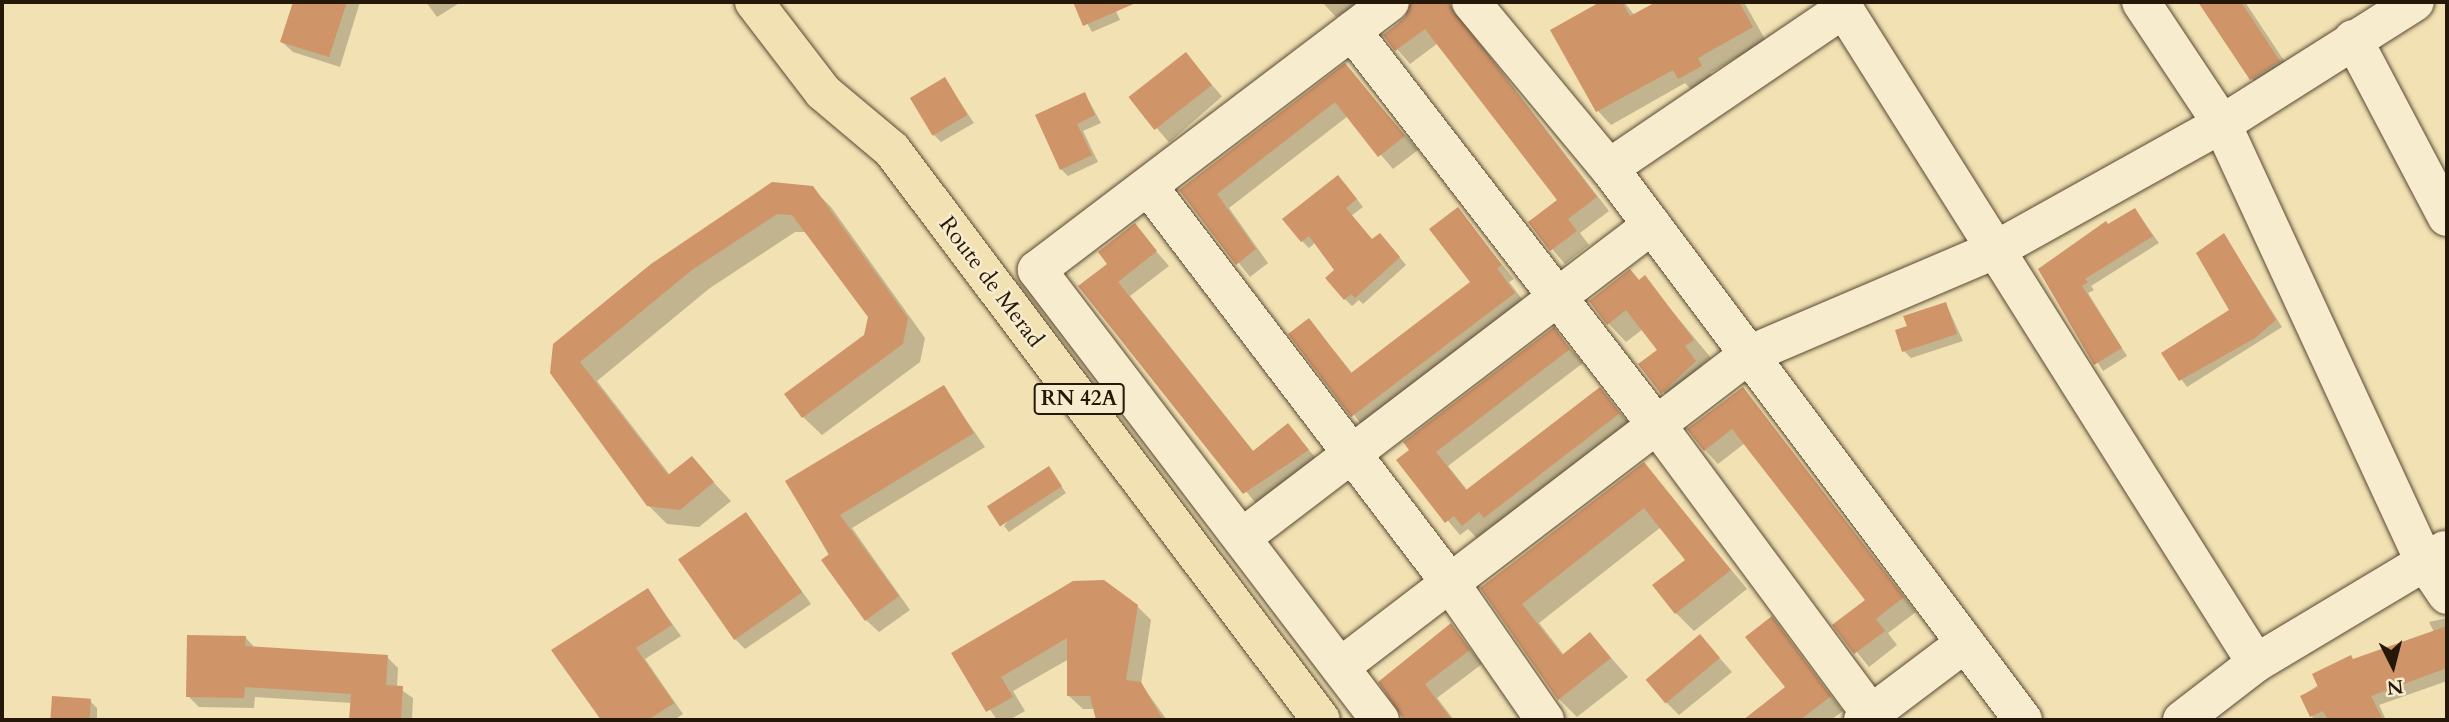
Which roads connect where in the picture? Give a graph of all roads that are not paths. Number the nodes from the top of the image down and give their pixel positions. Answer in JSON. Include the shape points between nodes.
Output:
{"nodes":[{"id":1,"x":754,"y":2,"type":"edge"},
{"id":2,"x":1390,"y":2,"type":"edge"},
{"id":3,"x":1471,"y":2,"type":"edge"},
{"id":4,"x":2141,"y":2,"type":"edge"},
{"id":5,"x":2415,"y":2,"type":"edge"},
{"id":6,"x":1352,"y":31,"type":"junction"},
{"id":7,"x":2353,"y":39,"type":"junction"},
{"id":8,"x":2222,"y":124,"type":"junction"},
{"id":9,"x":1609,"y":168,"type":"junction"},
{"id":10,"x":1148,"y":186,"type":"junction"},
{"id":11,"x":2447,"y":217,"type":"edge"},
{"id":12,"x":1652,"y":225,"type":"junction"},
{"id":13,"x":1999,"y":248,"type":"junction"},
{"id":14,"x":1557,"y":297,"type":"junction"},
{"id":15,"x":1748,"y":355,"type":"junction"},
{"id":16,"x":1657,"y":425,"type":"junction"},
{"id":17,"x":1352,"y":453,"type":"junction"},
{"id":18,"x":1244,"y":536,"type":"junction"},
{"id":19,"x":2435,"y":555,"type":"edge"},
{"id":20,"x":1450,"y":583,"type":"junction"},
{"id":21,"x":2447,"y":595,"type":"edge"},
{"id":22,"x":1965,"y":643,"type":"junction"},
{"id":23,"x":2256,"y":663,"type":"junction"},
{"id":24,"x":1340,"y":667,"type":"junction"},
{"id":25,"x":1867,"y":717,"type":"edge"},
{"id":26,"x":1321,"y":720,"type":"edge"},
{"id":27,"x":1380,"y":720,"type":"edge"},
{"id":28,"x":1545,"y":720,"type":"edge"},
{"id":29,"x":2023,"y":720,"type":"edge"},
{"id":30,"x":2182,"y":720,"type":"edge"}],
"edges":[{"from":1,"to":26,"type":"main road","name":"Route de Merad","number":"RN 42A","via":[[823,92],[892,150]]},
{"from":2,"to":6,"type":"street"},
{"from":3,"to":9,"type":"street"},
{"from":4,"to":8,"type":"street"},
{"from":5,"to":7,"type":"street"},
{"from":6,"to":10,"type":"street"},
{"from":6,"to":14,"type":"street"},
{"from":7,"to":8,"type":"street"},
{"from":7,"to":11,"type":"street"},
{"from":8,"to":13,"type":"street"},
{"from":8,"to":19,"type":"street"},
{"from":9,"to":12,"type":"street"},
{"from":9,"to":13,"type":"street","via":[[1844,9]]},
{"from":10,"to":17,"type":"street"},
{"from":10,"to":18,"type":"street","via":[[1037,270]]},
{"from":12,"to":14,"type":"street"},
{"from":12,"to":15,"type":"street"},
{"from":13,"to":15,"type":"street"},
{"from":13,"to":23,"type":"street"},
{"from":14,"to":16,"type":"street"},
{"from":14,"to":17,"type":"street"},
{"from":15,"to":16,"type":"street"},
{"from":15,"to":22,"type":"street"},
{"from":16,"to":20,"type":"street"},
{"from":16,"to":25,"type":"street"},
{"from":17,"to":18,"type":"street"},
{"from":17,"to":20,"type":"street"},
{"from":18,"to":24,"type":"street"},
{"from":19,"to":21,"type":"street"},
{"from":19,"to":23,"type":"street"},
{"from":20,"to":24,"type":"street"},
{"from":20,"to":28,"type":"street"},
{"from":22,"to":25,"type":"street"},
{"from":22,"to":29,"type":"street"},
{"from":23,"to":30,"type":"street"},
{"from":24,"to":27,"type":"street"}]}
